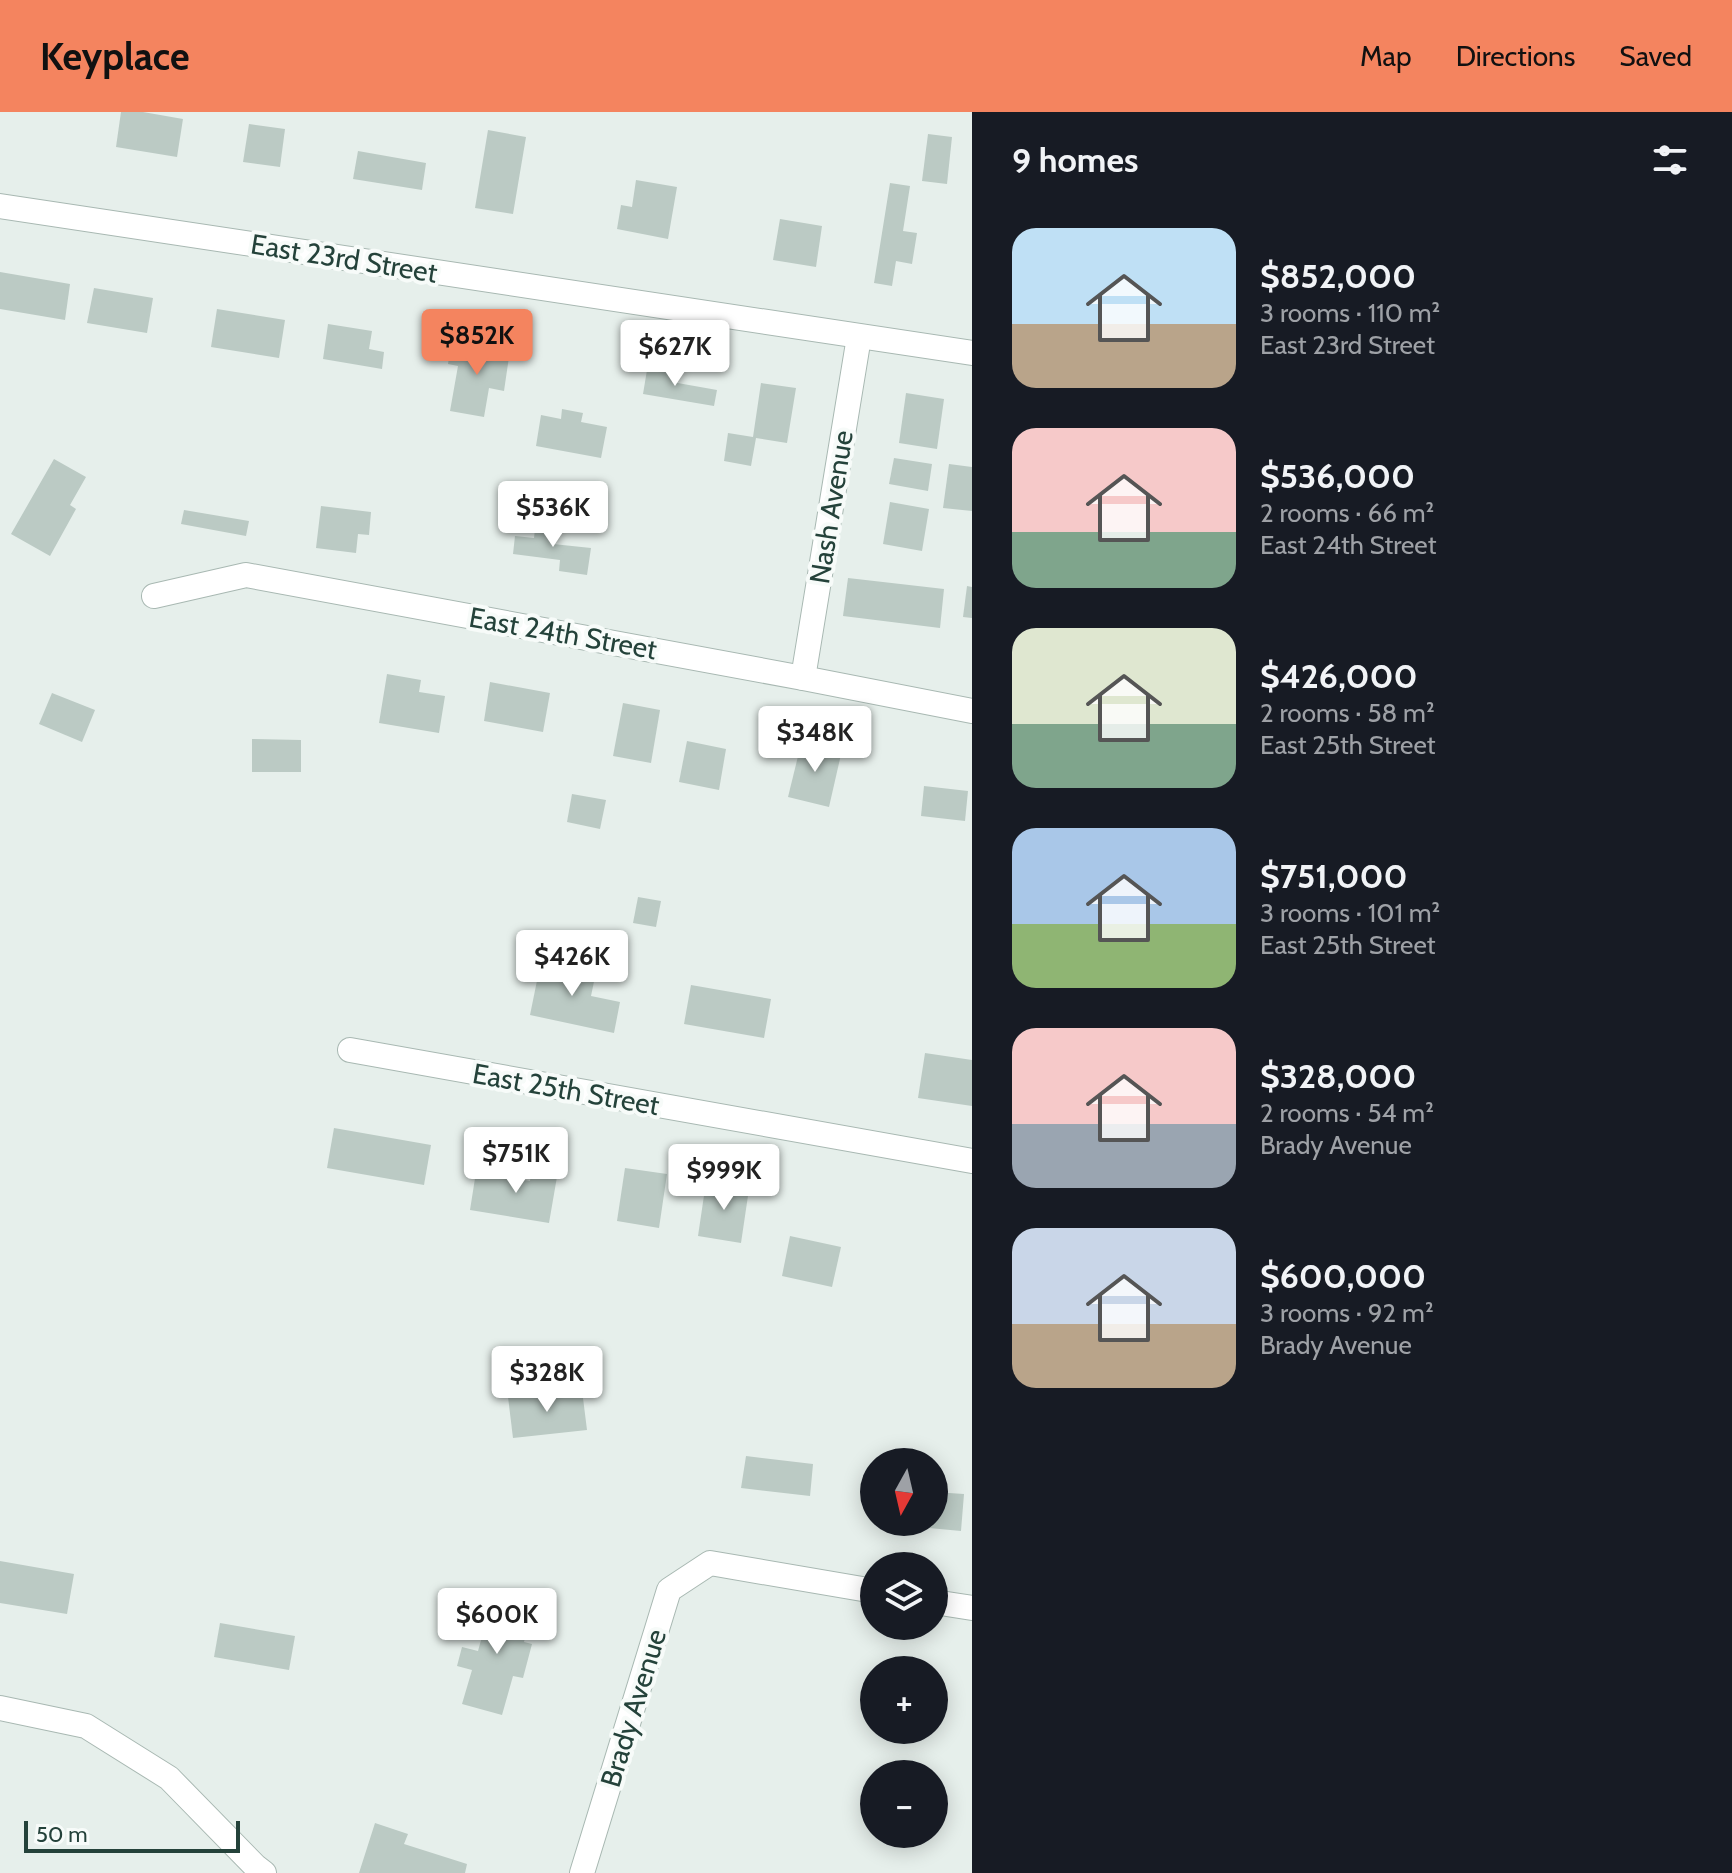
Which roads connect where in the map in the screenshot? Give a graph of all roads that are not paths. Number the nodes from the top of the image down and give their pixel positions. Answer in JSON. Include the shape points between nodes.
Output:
{"nodes":[{"id":1,"x":0,"y":206,"type":"edge"},
{"id":2,"x":859,"y":337,"type":"junction"},
{"id":3,"x":972,"y":353,"type":"edge"},
{"id":4,"x":154,"y":596,"type":"dead end"},
{"id":5,"x":803,"y":678,"type":"junction"},
{"id":6,"x":972,"y":711,"type":"edge"},
{"id":7,"x":350,"y":1050,"type":"dead end"},
{"id":8,"x":972,"y":1161,"type":"edge"},
{"id":9,"x":860,"y":1589,"type":"edge"},
{"id":10,"x":948,"y":1604,"type":"edge"},
{"id":11,"x":972,"y":1608,"type":"edge"},
{"id":12,"x":0,"y":1708,"type":"edge"},
{"id":13,"x":264,"y":1873,"type":"edge"},
{"id":14,"x":582,"y":1873,"type":"edge"}],
"edges":[{"from":1,"to":2,"type":"street","name":"East 23rd Street"},
{"from":2,"to":3,"type":"street","name":"East 23rd Street"},
{"from":2,"to":5,"type":"street","name":"Nash Avenue"},
{"from":4,"to":5,"type":"street","name":"East 24th Street","via":[[246,575]]},
{"from":5,"to":6,"type":"street","name":"East 24th Street"},
{"from":7,"to":8,"type":"street","name":"East 25th Street"},
{"from":9,"to":14,"type":"street","name":"Brady Avenue","via":[[710,1563],[669,1590]]},
{"from":10,"to":11,"type":"street"},
{"from":12,"to":13,"type":"street","via":[[86,1726],[169,1778]]}]}
